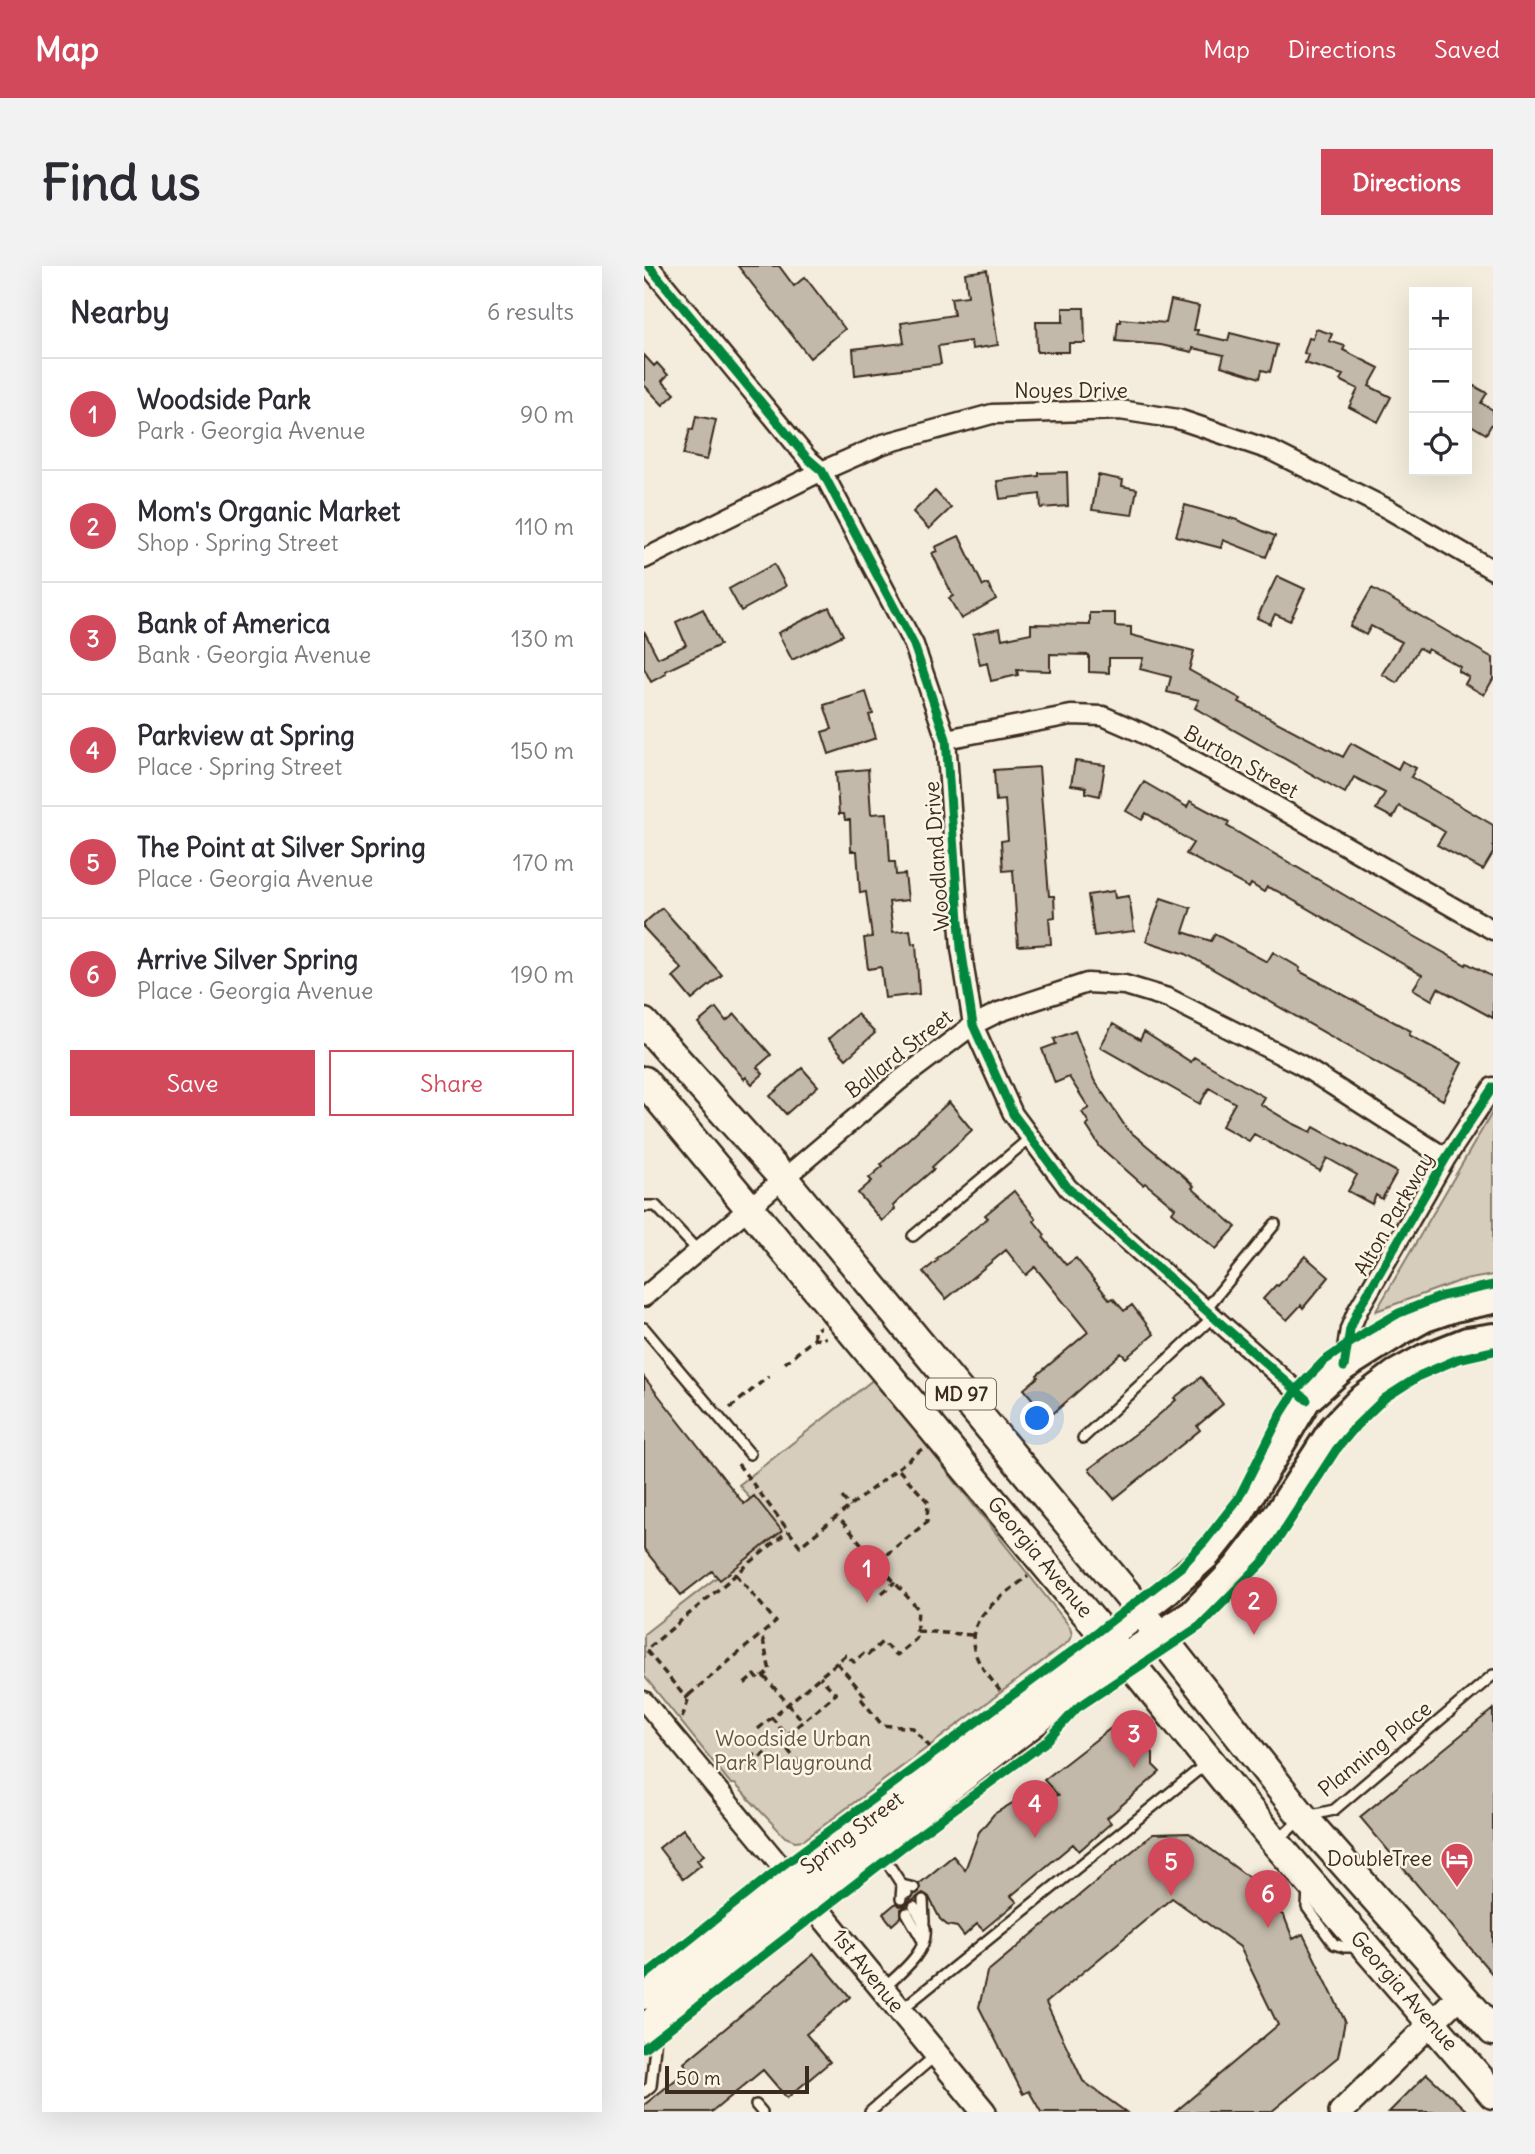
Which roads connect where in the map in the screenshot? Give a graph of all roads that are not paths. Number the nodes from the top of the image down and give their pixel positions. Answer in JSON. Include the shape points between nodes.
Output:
{"nodes":[{"id":1,"x":649,"y":266,"type":"edge"},
{"id":2,"x":822,"y":471,"type":"junction"},
{"id":3,"x":644,"y":559,"type":"edge"},
{"id":4,"x":1493,"y":570,"type":"edge"},
{"id":5,"x":946,"y":739,"type":"junction"},
{"id":6,"x":1493,"y":930,"type":"edge"},
{"id":7,"x":644,"y":1023,"type":"edge"},
{"id":8,"x":973,"y":1025,"type":"junction"},
{"id":9,"x":644,"y":1081,"type":"edge"},
{"id":10,"x":1493,"y":1087,"type":"edge"},
{"id":11,"x":1030,"y":1138,"type":"junction"},
{"id":12,"x":1447,"y":1158,"type":"junction"},
{"id":13,"x":783,"y":1178,"type":"junction"},
{"id":14,"x":644,"y":1206,"type":"edge"},
{"id":15,"x":750,"y":1207,"type":"junction"},
{"id":16,"x":1275,"y":1224,"type":"dead end"},
{"id":17,"x":913,"y":1236,"type":"dead end"},
{"id":18,"x":698,"y":1251,"type":"junction"},
{"id":19,"x":644,"y":1297,"type":"edge"},
{"id":20,"x":1493,"y":1300,"type":"edge"},
{"id":21,"x":1209,"y":1313,"type":"junction"},
{"id":22,"x":644,"y":1328,"type":"edge"},
{"id":23,"x":1493,"y":1337,"type":"edge"},
{"id":24,"x":1344,"y":1367,"type":"junction"},
{"id":25,"x":1307,"y":1400,"type":"junction"},
{"id":26,"x":1083,"y":1438,"type":"dead end"},
{"id":27,"x":750,"y":1454,"type":"dead end"},
{"id":28,"x":1140,"y":1611,"type":"junction"},
{"id":29,"x":1158,"y":1634,"type":"junction"},
{"id":30,"x":1115,"y":1647,"type":"junction"},
{"id":31,"x":1493,"y":1675,"type":"edge"},
{"id":32,"x":644,"y":1701,"type":"edge"},
{"id":33,"x":1210,"y":1761,"type":"junction"},
{"id":34,"x":1303,"y":1817,"type":"junction"},
{"id":35,"x":1275,"y":1842,"type":"junction"},
{"id":36,"x":877,"y":1847,"type":"junction"},
{"id":37,"x":799,"y":1888,"type":"junction"},
{"id":38,"x":906,"y":1891,"type":"dead end"},
{"id":39,"x":923,"y":1900,"type":"dead end"},
{"id":40,"x":925,"y":1927,"type":"junction"},
{"id":41,"x":924,"y":1942,"type":"junction"},
{"id":42,"x":883,"y":1989,"type":"junction"},
{"id":43,"x":1461,"y":1994,"type":"junction"},
{"id":44,"x":901,"y":2011,"type":"junction"},
{"id":45,"x":649,"y":2013,"type":"edge"},
{"id":46,"x":1431,"y":2023,"type":"junction"},
{"id":47,"x":1493,"y":2031,"type":"edge"},
{"id":48,"x":937,"y":2054,"type":"junction"},
{"id":49,"x":644,"y":2092,"type":"edge"},
{"id":50,"x":1493,"y":2094,"type":"edge"},
{"id":51,"x":870,"y":2112,"type":"edge"},
{"id":52,"x":984,"y":2112,"type":"edge"},
{"id":53,"x":1341,"y":2112,"type":"edge"}],
"edges":[{"from":1,"to":2,"type":"street","name":"Woodland Drive"},
{"from":2,"to":3,"type":"street","name":"Noyes Drive"},
{"from":2,"to":4,"type":"street","name":"Noyes Drive","via":[[883,444],[992,414],[1120,410],[1178,419],[1270,450],[1388,509]]},
{"from":2,"to":5,"type":"street","name":"Woodland Drive","via":[[914,645]]},
{"from":5,"to":6,"type":"street","name":"Burton Street","via":[[1071,715],[1103,716],[1234,782]]},
{"from":5,"to":8,"type":"street","name":"Woodland Drive","via":[[961,948]]},
{"from":7,"to":13,"type":"main road","name":"Georgia Avenue","number":"MD 97"},
{"from":8,"to":11,"type":"street","name":"Woodland Drive","via":[[1013,1114]]},
{"from":8,"to":12,"type":"street","name":"Ballard Street","via":[[1087,983],[1125,985],[1168,998],[1301,1065]]},
{"from":8,"to":13,"type":"street","name":"Ballard Street"},
{"from":9,"to":15,"type":"main road","name":"Georgia Avenue","number":"MD 97"},
{"from":10,"to":12,"type":"street","name":"Alton Parkway"},
{"from":11,"to":17,"type":"lane"},
{"from":11,"to":21,"type":"street","name":"Woodland Drive","via":[[1068,1188]]},
{"from":12,"to":24,"type":"street","name":"Alton Parkway","via":[[1358,1310]]},
{"from":13,"to":15,"type":"street","name":"Ballard Street"},
{"from":13,"to":28,"type":"main road","name":"Georgia Avenue","number":"MD 97"},
{"from":14,"to":18,"type":"lane","via":[[656,1206]]},
{"from":15,"to":18,"type":"street","name":"Ballard Street"},
{"from":15,"to":30,"type":"main road","name":"Georgia Avenue","number":"MD 97"},
{"from":16,"to":21,"type":"lane"},
{"from":18,"to":19,"type":"street","name":"Ballard Street"},
{"from":20,"to":24,"type":"main road","name":"Spring Street","via":[[1425,1318]]},
{"from":21,"to":25,"type":"street","name":"Woodland Drive"},
{"from":21,"to":26,"type":"lane"},
{"from":22,"to":27,"type":"lane"},
{"from":23,"to":29,"type":"main road","name":"Spring Street","via":[[1467,1341],[1424,1358],[1359,1401],[1334,1428],[1236,1568],[1192,1614]]},
{"from":24,"to":25,"type":"main road","name":"Spring Street"},
{"from":25,"to":28,"type":"main road","name":"Spring Street","via":[[1241,1512],[1207,1555]]},
{"from":28,"to":29,"type":"main road","name":"Georgia Avenue","number":"MD 97"},
{"from":28,"to":30,"type":"main road","name":"Spring Street"},
{"from":29,"to":30,"type":"main road","name":"Spring Street"},
{"from":29,"to":34,"type":"main road","name":"Georgia Avenue","number":"MD 97"},
{"from":30,"to":33,"type":"main road","name":"Georgia Avenue","number":"MD 97"},
{"from":30,"to":36,"type":"main road","name":"Spring Street"},
{"from":30,"to":37,"type":"main road","name":"Spring Street","via":[[984,1731],[853,1835]]},
{"from":31,"to":34,"type":"lane","name":"Planning Place","via":[[1334,1810]]},
{"from":32,"to":37,"type":"street","name":"1st Avenue"},
{"from":33,"to":35,"type":"main road","name":"Georgia Avenue","number":"MD 97"},
{"from":33,"to":44,"type":"lane"},
{"from":34,"to":35,"type":"lane","name":"Planning Place"},
{"from":34,"to":43,"type":"main road","name":"Georgia Avenue","number":"MD 97"},
{"from":35,"to":46,"type":"main road","name":"Georgia Avenue","number":"MD 97"},
{"from":36,"to":37,"type":"main road","name":"Spring Street"},
{"from":36,"to":38,"type":"lane"},
{"from":37,"to":42,"type":"street","name":"1st Avenue"},
{"from":37,"to":45,"type":"main road","name":"Spring Street"},
{"from":39,"to":40,"type":"lane"},
{"from":40,"to":41,"type":"lane"},
{"from":40,"to":41,"type":"lane","via":[[911,1910]]},
{"from":41,"to":42,"type":"lane"},
{"from":42,"to":44,"type":"street","name":"1st Avenue"},
{"from":43,"to":46,"type":"street"},
{"from":43,"to":47,"type":"main road","name":"Georgia Avenue","number":"MD 97"},
{"from":44,"to":48,"type":"street","name":"1st Avenue"},
{"from":45,"to":49,"type":"lane","via":[[651,2085]]},
{"from":46,"to":50,"type":"main road","name":"Georgia Avenue","number":"MD 97"},
{"from":46,"to":53,"type":"street"},
{"from":48,"to":51,"type":"lane"},
{"from":48,"to":52,"type":"street","name":"1st Avenue"}]}
